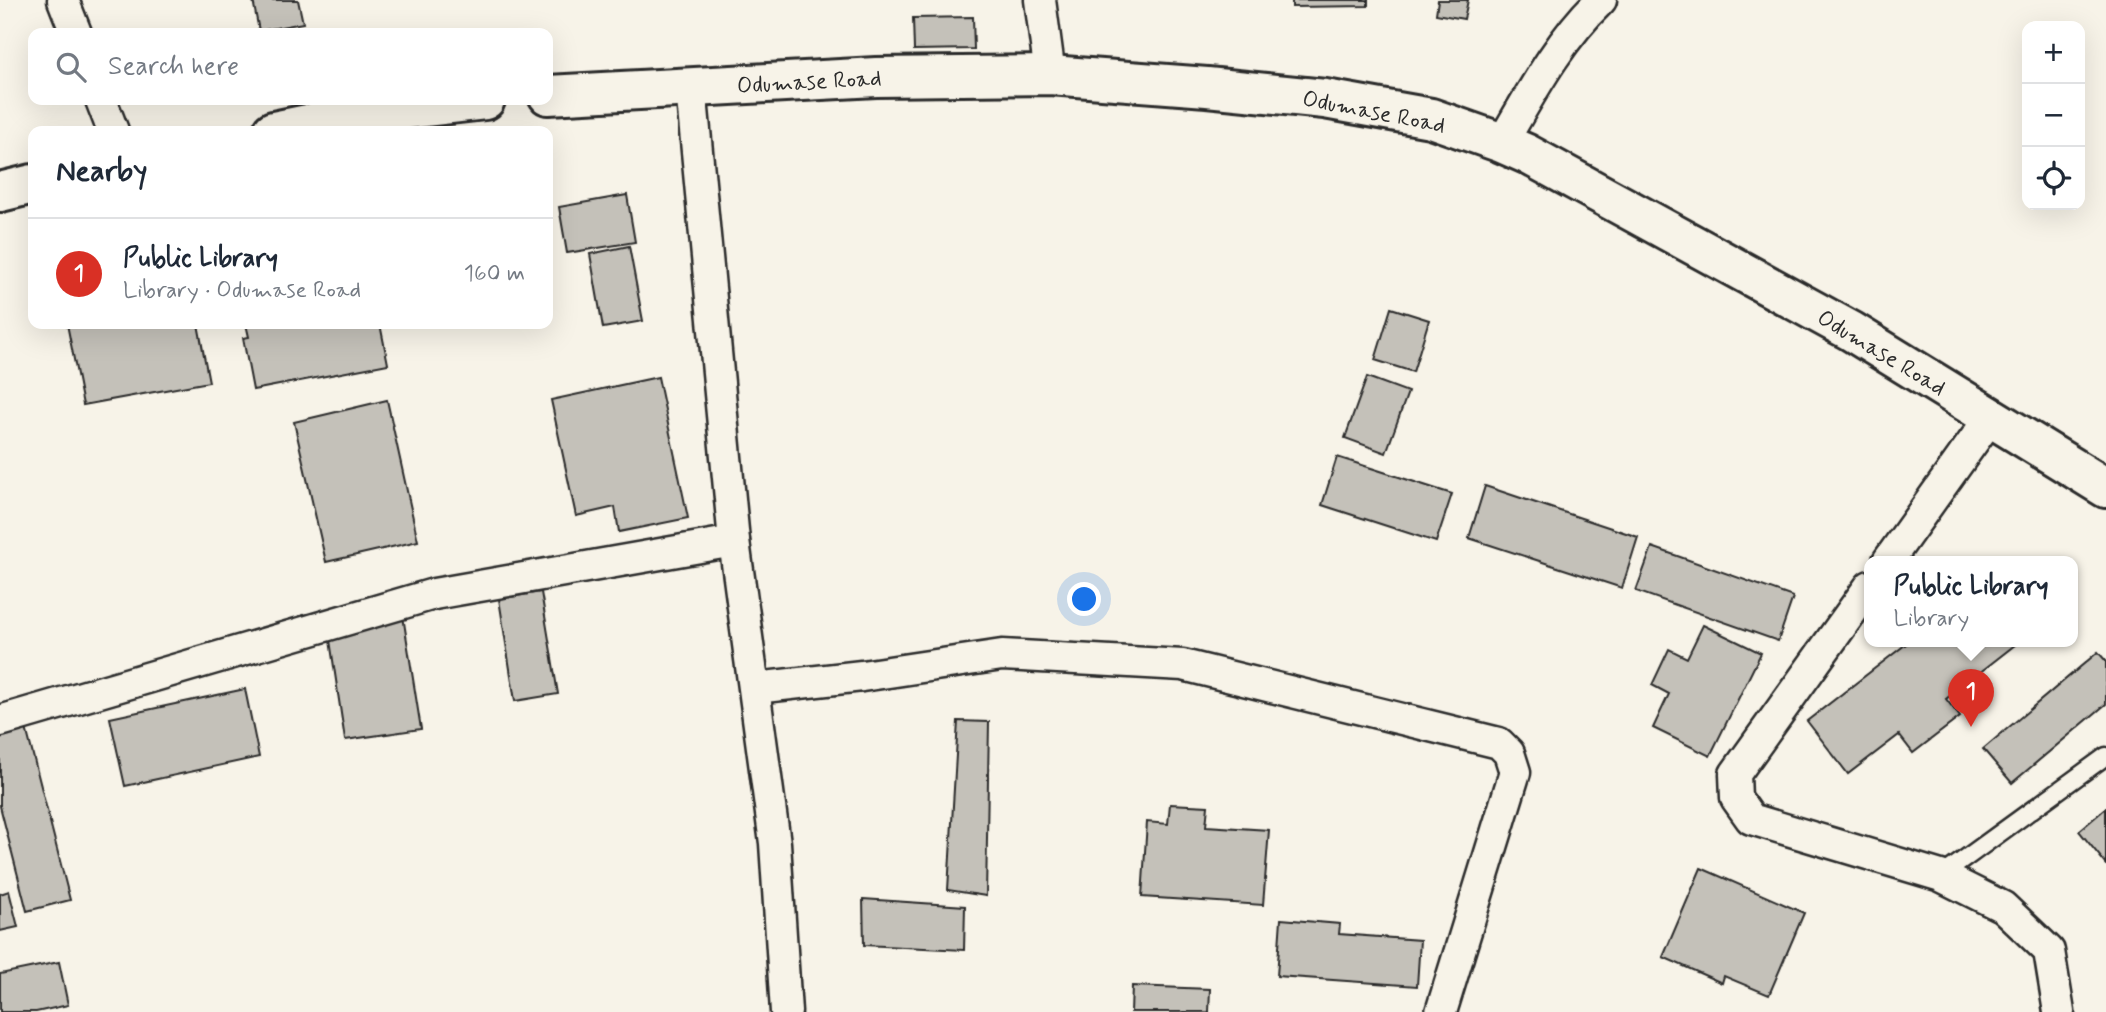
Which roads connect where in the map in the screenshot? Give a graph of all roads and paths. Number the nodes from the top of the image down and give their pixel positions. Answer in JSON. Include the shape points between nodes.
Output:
{"nodes":[{"id":1,"x":64,"y":0,"type":"edge"},
{"id":2,"x":1040,"y":0,"type":"edge"},
{"id":3,"x":1601,"y":0,"type":"edge"},
{"id":4,"x":74,"y":28,"type":"edge"},
{"id":5,"x":1050,"y":75,"type":"junction"},
{"id":6,"x":691,"y":88,"type":"junction"},
{"id":7,"x":553,"y":95,"type":"edge"},
{"id":8,"x":103,"y":105,"type":"edge"},
{"id":9,"x":442,"y":105,"type":"edge"},
{"id":10,"x":111,"y":126,"type":"edge"},
{"id":11,"x":297,"y":126,"type":"edge"},
{"id":12,"x":1502,"y":143,"type":"junction"},
{"id":13,"x":28,"y":185,"type":"edge"},
{"id":14,"x":0,"y":192,"type":"edge"},
{"id":15,"x":1990,"y":418,"type":"junction"},
{"id":16,"x":2106,"y":488,"type":"edge"},
{"id":17,"x":734,"y":541,"type":"junction"},
{"id":18,"x":1892,"y":556,"type":"edge"},
{"id":19,"x":1864,"y":594,"type":"edge"},
{"id":20,"x":755,"y":688,"type":"junction"},
{"id":21,"x":0,"y":721,"type":"edge"},
{"id":22,"x":2106,"y":756,"type":"edge"},
{"id":23,"x":1941,"y":876,"type":"junction"},
{"id":24,"x":786,"y":1012,"type":"edge"},
{"id":25,"x":1441,"y":1012,"type":"edge"},
{"id":26,"x":2059,"y":1012,"type":"edge"}],
"edges":[{"from":1,"to":4,"type":"street"},
{"from":2,"to":5,"type":"street"},
{"from":3,"to":12,"type":"street","via":[[1540,76]]},
{"from":5,"to":6,"type":"main road","name":"Odumase Road","via":[[876,77]]},
{"from":5,"to":12,"type":"main road","name":"Odumase Road","via":[[1325,99],[1432,118]]},
{"from":6,"to":7,"type":"main road","name":"Odumase Road"},
{"from":6,"to":17,"type":"street"},
{"from":8,"to":10,"type":"street"},
{"from":9,"to":11,"type":"main road"},
{"from":12,"to":15,"type":"main road","name":"Odumase Road","via":[[1851,331]]},
{"from":13,"to":14,"type":"main road"},
{"from":15,"to":16,"type":"main road","name":"Odumase Road"},
{"from":15,"to":18,"type":"street"},
{"from":17,"to":20,"type":"street"},
{"from":17,"to":21,"type":"street","via":[[434,594]]},
{"from":19,"to":23,"type":"street","via":[[1735,774],[1736,797],[1751,819]]},
{"from":20,"to":24,"type":"street","via":[[775,843]]},
{"from":20,"to":25,"type":"street","via":[[1002,655],[1183,665],[1499,743],[1510,753],[1516,772]]},
{"from":22,"to":23,"type":"lane"},
{"from":23,"to":26,"type":"street","via":[[2003,907],[2049,951]]}]}
